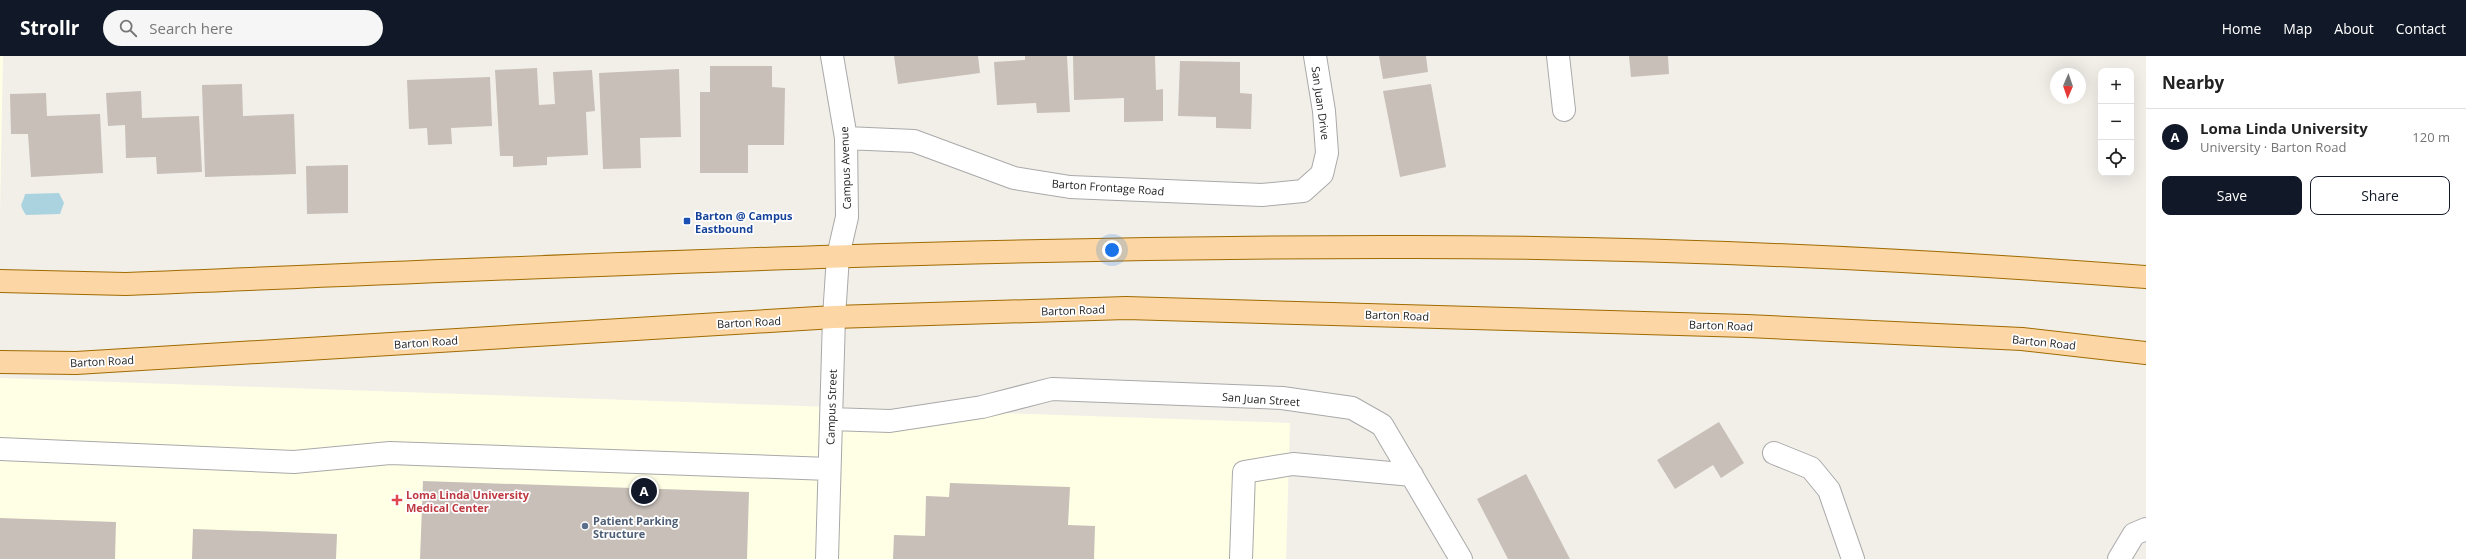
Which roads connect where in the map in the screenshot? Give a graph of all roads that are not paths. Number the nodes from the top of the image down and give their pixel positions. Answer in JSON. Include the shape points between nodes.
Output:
{"nodes":[{"id":1,"x":832,"y":56,"type":"edge"},
{"id":2,"x":1314,"y":56,"type":"edge"},
{"id":3,"x":1558,"y":56,"type":"edge"},
{"id":4,"x":1564,"y":110,"type":"dead end"},
{"id":5,"x":846,"y":138,"type":"junction"},
{"id":6,"x":1322,"y":174,"type":"joint"},
{"id":7,"x":838,"y":256,"type":"junction"},
{"id":8,"x":2146,"y":277,"type":"edge"},
{"id":9,"x":0,"y":281,"type":"edge"},
{"id":10,"x":834,"y":317,"type":"junction"},
{"id":11,"x":2146,"y":353,"type":"edge"},
{"id":12,"x":0,"y":362,"type":"edge"},
{"id":13,"x":831,"y":419,"type":"junction"},
{"id":14,"x":0,"y":449,"type":"edge"},
{"id":15,"x":1774,"y":453,"type":"dead end"},
{"id":16,"x":829,"y":469,"type":"junction"},
{"id":17,"x":1412,"y":475,"type":"junction"},
{"id":18,"x":2146,"y":529,"type":"edge"},
{"id":19,"x":827,"y":559,"type":"edge"},
{"id":20,"x":1241,"y":559,"type":"edge"},
{"id":21,"x":1461,"y":559,"type":"edge"},
{"id":22,"x":1853,"y":559,"type":"edge"},
{"id":23,"x":2119,"y":559,"type":"edge"}],
"edges":[{"from":1,"to":5,"type":"street","name":"Campus Avenue"},
{"from":2,"to":6,"type":"street","name":"San Juan Drive","via":[[1324,112],[1327,153]]},
{"from":3,"to":4,"type":"street"},
{"from":5,"to":6,"type":"street","name":"Barton Frontage Road","via":[[914,142],[1014,178],[1070,187],[1262,195],[1303,191]]},
{"from":5,"to":7,"type":"street","name":"Campus Avenue","via":[[847,217]]},
{"from":7,"to":8,"type":"main road","via":[[1074,250],[1389,247],[1679,252],[1977,265]]},
{"from":7,"to":9,"type":"main road","via":[[126,284]]},
{"from":7,"to":10,"type":"street","name":"Campus Street"},
{"from":10,"to":11,"type":"main road","name":"Barton Road","via":[[1126,308],[1400,315],[1747,326],[2006,338]]},
{"from":10,"to":12,"type":"main road","name":"Barton Road","via":[[76,363]]},
{"from":10,"to":13,"type":"street","name":"Campus Street"},
{"from":13,"to":16,"type":"street","name":"Campus Street"},
{"from":13,"to":17,"type":"street","name":"San Juan Street","via":[[890,422],[982,407],[1052,389],[1282,398],[1352,408],[1382,425]]},
{"from":14,"to":16,"type":"street","via":[[294,462],[390,453]]},
{"from":15,"to":22,"type":"street","via":[[1811,468],[1829,490]]},
{"from":16,"to":19,"type":"street","name":"Campus Street"},
{"from":17,"to":20,"type":"street","via":[[1293,464],[1244,472]]},
{"from":17,"to":21,"type":"street","name":"San Juan Street"},
{"from":18,"to":23,"type":"street","via":[[2134,534]]}]}
